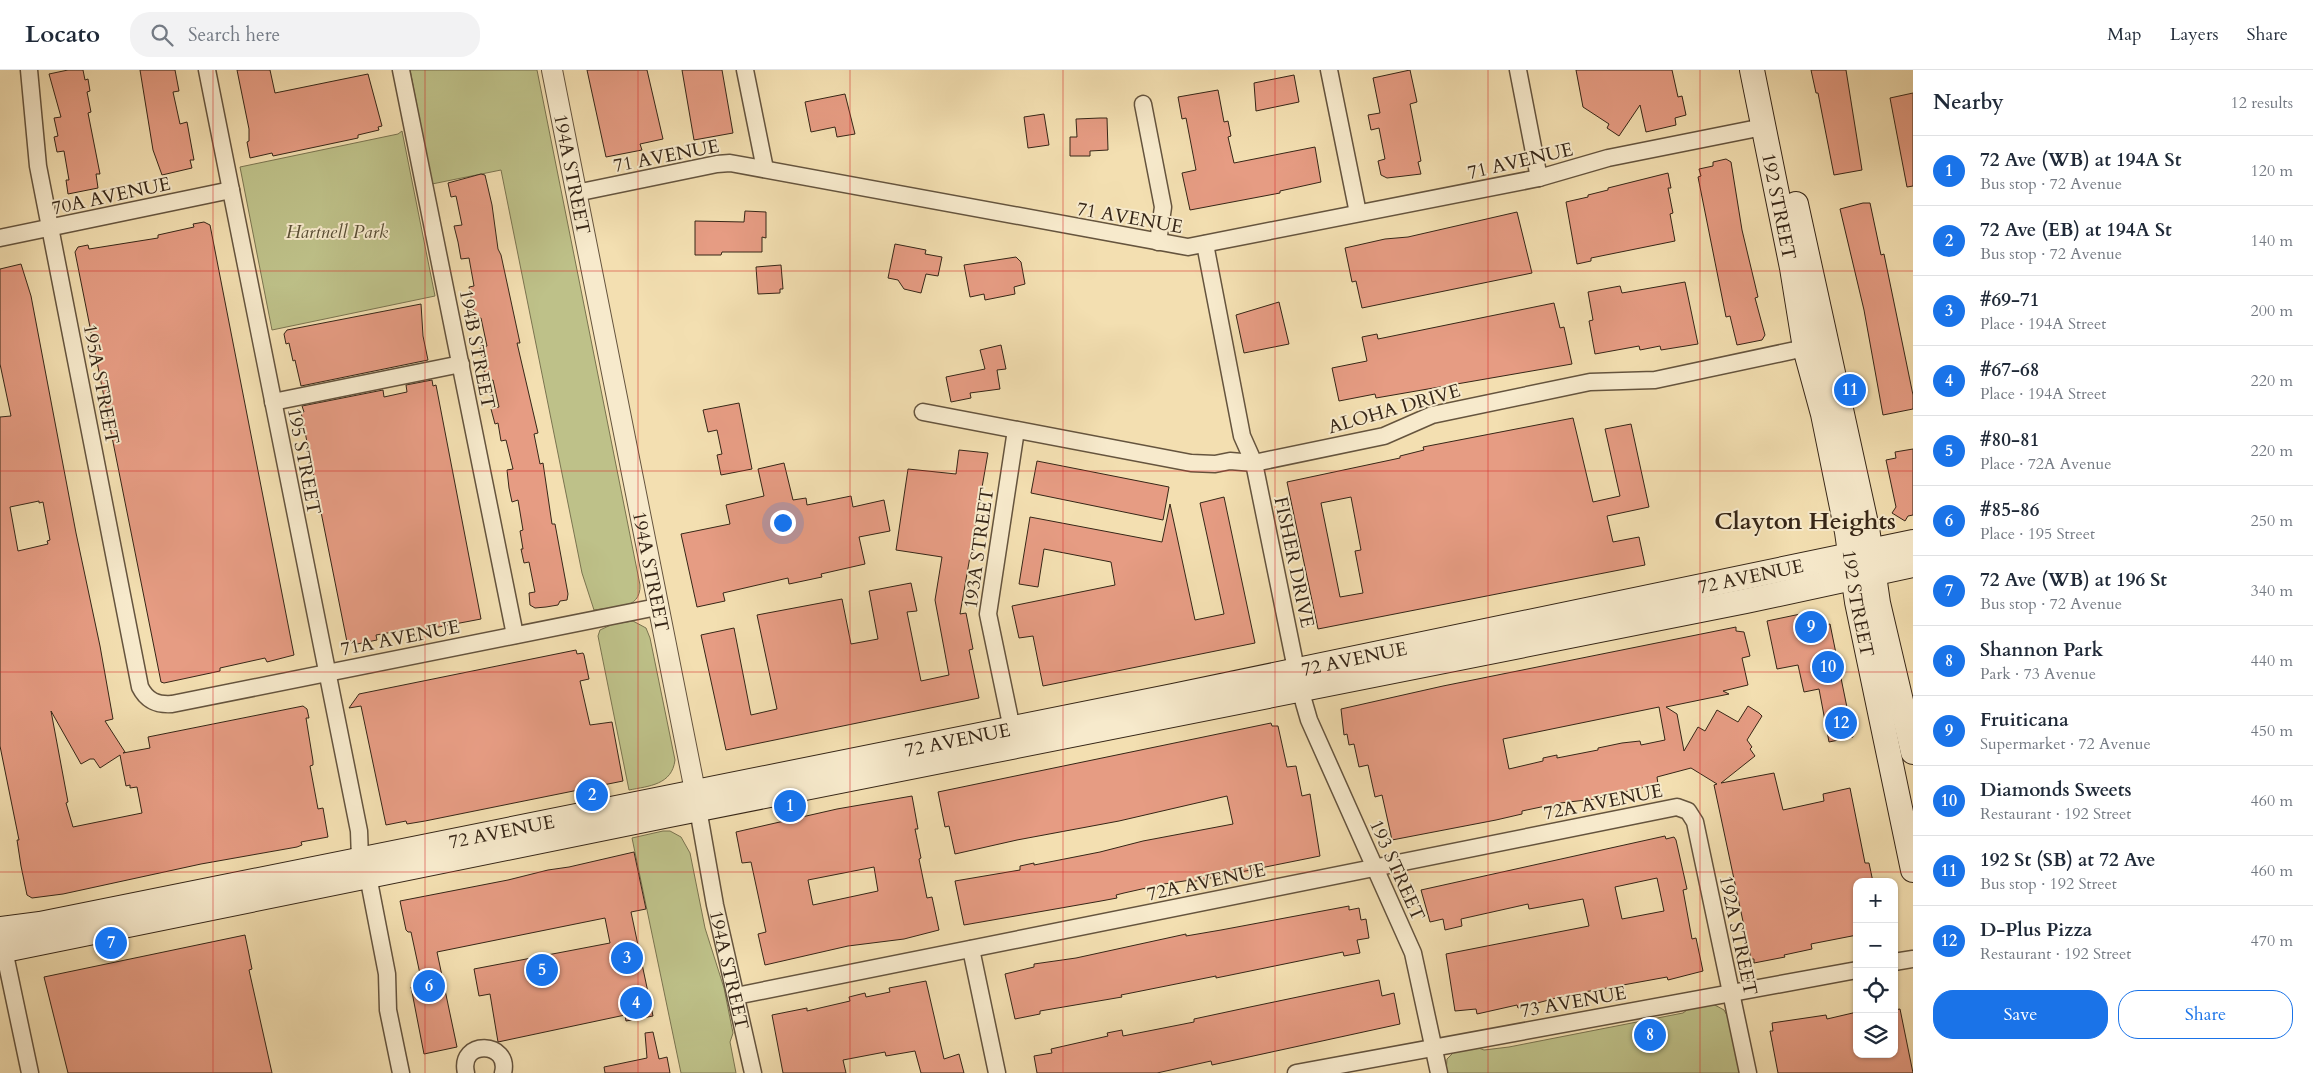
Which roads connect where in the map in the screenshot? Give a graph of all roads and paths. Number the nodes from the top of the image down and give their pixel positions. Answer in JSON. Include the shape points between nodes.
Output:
{"nodes":[{"id":1,"x":29,"y":70,"type":"edge"},
{"id":2,"x":207,"y":70,"type":"edge"},
{"id":3,"x":402,"y":70,"type":"edge"},
{"id":4,"x":552,"y":70,"type":"edge"},
{"id":5,"x":745,"y":70,"type":"edge"},
{"id":6,"x":1329,"y":70,"type":"edge"},
{"id":7,"x":1518,"y":70,"type":"edge"},
{"id":8,"x":1752,"y":70,"type":"edge"},
{"id":9,"x":1768,"y":70,"type":"edge"},
{"id":10,"x":1143,"y":104,"type":"dead end"},
{"id":11,"x":1763,"y":127,"type":"junction"},
{"id":12,"x":765,"y":169,"type":"junction"},
{"id":13,"x":1539,"y":178,"type":"junction"},
{"id":14,"x":231,"y":190,"type":"junction"},
{"id":15,"x":576,"y":193,"type":"junction"},
{"id":16,"x":1358,"y":213,"type":"junction"},
{"id":17,"x":51,"y":228,"type":"junction"},
{"id":18,"x":0,"y":238,"type":"edge"},
{"id":19,"x":1158,"y":242,"type":"junction"},
{"id":20,"x":1205,"y":244,"type":"junction"},
{"id":21,"x":1805,"y":348,"type":"junction"},
{"id":22,"x":461,"y":364,"type":"junction"},
{"id":23,"x":273,"y":402,"type":"junction"},
{"id":24,"x":923,"y":412,"type":"dead end"},
{"id":25,"x":1016,"y":430,"type":"junction"},
{"id":26,"x":1254,"y":463,"type":"junction"},
{"id":27,"x":1913,"y":542,"type":"edge"},
{"id":28,"x":1861,"y":553,"type":"junction"},
{"id":29,"x":1913,"y":565,"type":"edge"},
{"id":30,"x":1864,"y":576,"type":"junction"},
{"id":31,"x":657,"y":607,"type":"junction"},
{"id":32,"x":515,"y":636,"type":"junction"},
{"id":33,"x":328,"y":672,"type":"junction"},
{"id":34,"x":1298,"y":679,"type":"junction"},
{"id":35,"x":151,"y":701,"type":"joint"},
{"id":36,"x":1012,"y":729,"type":"junction"},
{"id":37,"x":1913,"y":752,"type":"edge"},
{"id":38,"x":697,"y":801,"type":"junction"},
{"id":39,"x":1683,"y":808,"type":"joint"},
{"id":40,"x":1376,"y":866,"type":"junction"},
{"id":41,"x":364,"y":867,"type":"junction"},
{"id":42,"x":1913,"y":870,"type":"edge"},
{"id":43,"x":1,"y":941,"type":"edge"},
{"id":44,"x":971,"y":949,"type":"junction"},
{"id":45,"x":1913,"y":959,"type":"edge"},
{"id":46,"x":1898,"y":961,"type":"edge"},
{"id":47,"x":1853,"y":971,"type":"edge"},
{"id":48,"x":1730,"y":993,"type":"junction"},
{"id":49,"x":736,"y":996,"type":"junction"},
{"id":50,"x":1433,"y":1047,"type":"junction"},
{"id":51,"x":462,"y":1072,"type":"edge"},
{"id":52,"x":30,"y":1073,"type":"edge"},
{"id":53,"x":400,"y":1073,"type":"edge"},
{"id":54,"x":502,"y":1073,"type":"edge"},
{"id":55,"x":753,"y":1073,"type":"edge"},
{"id":56,"x":997,"y":1073,"type":"edge"},
{"id":57,"x":1296,"y":1073,"type":"edge"},
{"id":58,"x":1439,"y":1073,"type":"edge"},
{"id":59,"x":1748,"y":1073,"type":"edge"}],
"edges":[{"from":1,"to":17,"type":"street","name":"195A STREET","via":[[34,135]]},
{"from":2,"to":14,"type":"street","name":"195 STREET"},
{"from":3,"to":22,"type":"street","name":"194B STREET"},
{"from":4,"to":15,"type":"street","name":"194A STREET"},
{"from":5,"to":12,"type":"street"},
{"from":6,"to":16,"type":"street"},
{"from":7,"to":13,"type":"street"},
{"from":8,"to":11,"type":"main road","name":"192 STREET"},
{"from":9,"to":28,"type":"main road","name":"192 STREET","via":[[1839,392]]},
{"from":10,"to":19,"type":"street","via":[[1162,207]]},
{"from":11,"to":13,"type":"street","name":"71 AVENUE","via":[[1608,158]]},
{"from":11,"to":21,"type":"main road","name":"192 STREET"},
{"from":12,"to":15,"type":"street","name":"71 AVENUE","via":[[717,164]]},
{"from":12,"to":19,"type":"street","name":"71 AVENUE"},
{"from":13,"to":16,"type":"street","name":"71 AVENUE"},
{"from":14,"to":17,"type":"street","name":"70A AVENUE"},
{"from":14,"to":23,"type":"street","name":"195 STREET"},
{"from":15,"to":31,"type":"street","name":"194A STREET"},
{"from":16,"to":20,"type":"street","name":"71 AVENUE"},
{"from":17,"to":18,"type":"street","name":"70A AVENUE"},
{"from":17,"to":35,"type":"street","name":"195A STREET","via":[[140,687]]},
{"from":19,"to":20,"type":"street","name":"71 AVENUE","via":[[1188,247]]},
{"from":20,"to":26,"type":"street","name":"FISHER DRIVE","via":[[1242,436]]},
{"from":21,"to":26,"type":"street","name":"ALOHA DRIVE","via":[[1655,380],[1590,382],[1432,416],[1384,436]]},
{"from":21,"to":28,"type":"main road","name":"192 STREET"},
{"from":22,"to":23,"type":"street"},
{"from":22,"to":32,"type":"street","name":"194B STREET"},
{"from":23,"to":33,"type":"street","name":"195 STREET"},
{"from":24,"to":25,"type":"street","name":"ALOHA DRIVE"},
{"from":25,"to":26,"type":"street","name":"ALOHA DRIVE","via":[[1190,463]]},
{"from":25,"to":36,"type":"street","name":"193A STREET","via":[[988,614]]},
{"from":26,"to":34,"type":"street","name":"FISHER DRIVE"},
{"from":27,"to":28,"type":"main road","name":"72 AVENUE"},
{"from":28,"to":30,"type":"main road","name":"192 STREET"},
{"from":28,"to":34,"type":"main road","name":"72 AVENUE","via":[[1495,629]]},
{"from":29,"to":30,"type":"main road","name":"72 AVENUE"},
{"from":30,"to":34,"type":"main road","name":"72 AVENUE"},
{"from":30,"to":37,"type":"main road","name":"192 STREET","via":[[1877,598]]},
{"from":30,"to":42,"type":"main road","name":"192 STREET"},
{"from":31,"to":32,"type":"street","name":"71A AVENUE"},
{"from":31,"to":38,"type":"street","name":"194A STREET"},
{"from":32,"to":33,"type":"street","name":"71A AVENUE"},
{"from":33,"to":35,"type":"street","name":"71A AVENUE","via":[[172,704]]},
{"from":33,"to":41,"type":"street","name":"195 STREET"},
{"from":34,"to":36,"type":"main road","name":"72 AVENUE"},
{"from":34,"to":38,"type":"main road","name":"72 AVENUE","via":[[1158,707],[1124,725]]},
{"from":34,"to":40,"type":"street","name":"193 STREET","via":[[1309,720]]},
{"from":36,"to":38,"type":"main road","name":"72 AVENUE"},
{"from":38,"to":41,"type":"main road","name":"72 AVENUE"},
{"from":38,"to":49,"type":"street","name":"194A STREET","via":[[715,905]]},
{"from":39,"to":40,"type":"street","name":"72A AVENUE"},
{"from":39,"to":48,"type":"street","name":"192A STREET","via":[[1695,822]]},
{"from":40,"to":44,"type":"street","name":"72A AVENUE"},
{"from":40,"to":50,"type":"street","name":"193 STREET","via":[[1413,953]]},
{"from":41,"to":43,"type":"main road","name":"72 AVENUE","via":[[40,924]]},
{"from":41,"to":43,"type":"main road","via":[[264,888],[231,903]]},
{"from":41,"to":53,"type":"street","name":"195 STREET","via":[[387,974],[388,1010]]},
{"from":43,"to":52,"type":"street"},
{"from":44,"to":49,"type":"street","name":"72A AVENUE"},
{"from":44,"to":56,"type":"street"},
{"from":45,"to":46,"type":"street"},
{"from":47,"to":48,"type":"street","name":"73 AVENUE"},
{"from":48,"to":50,"type":"street","name":"73 AVENUE"},
{"from":48,"to":59,"type":"street","name":"192A STREET"},
{"from":49,"to":55,"type":"street","name":"194A STREET"},
{"from":50,"to":57,"type":"street","name":"73 AVENUE"},
{"from":50,"to":58,"type":"street","name":"193 STREET"},
{"from":51,"to":54,"type":"street","via":[[469,1054],[486,1048],[501,1057]]}]}
